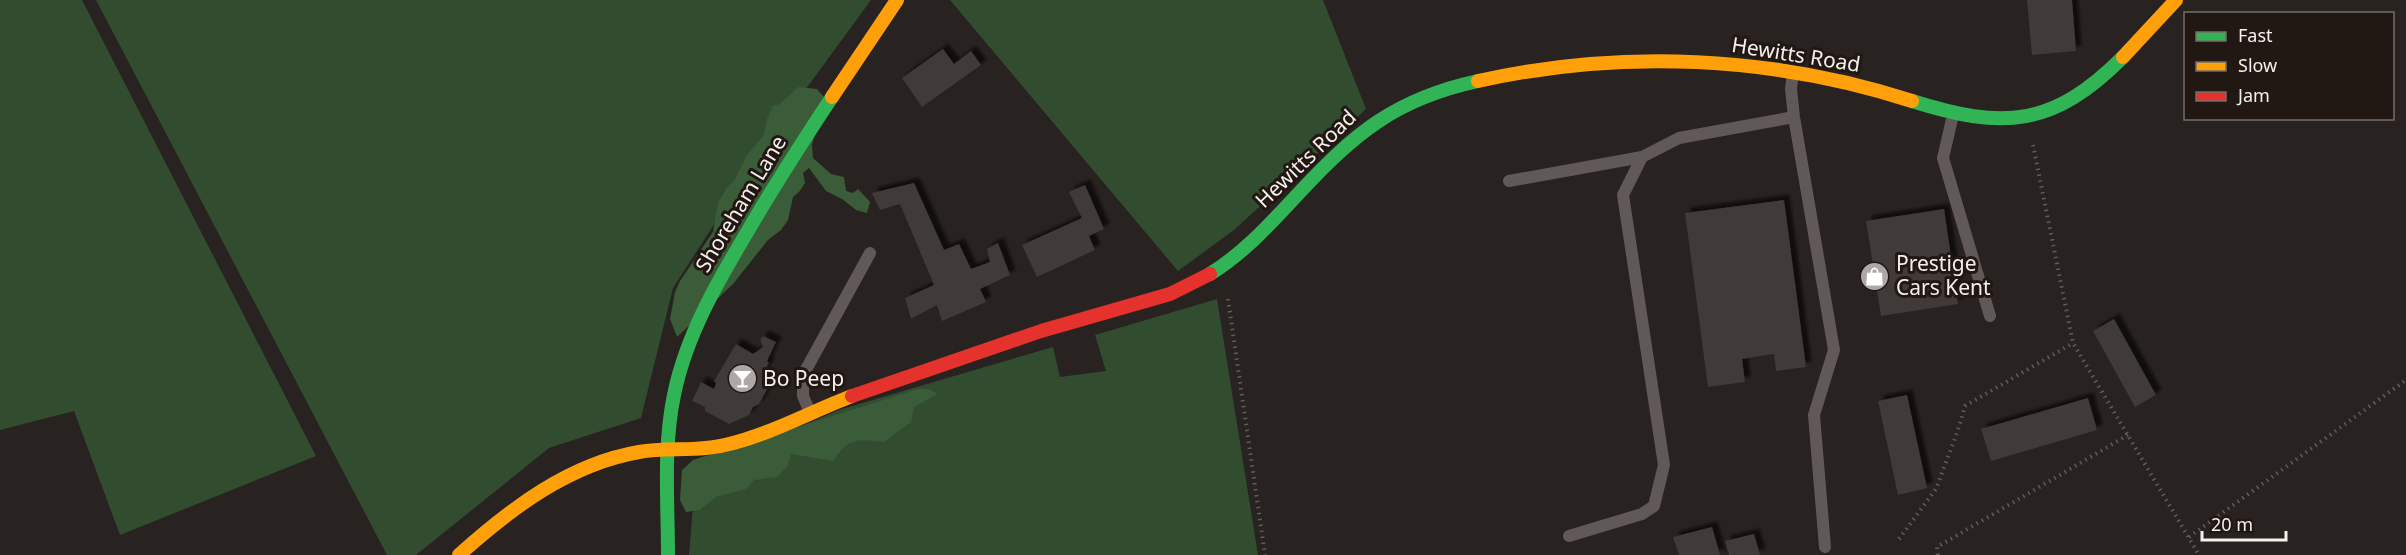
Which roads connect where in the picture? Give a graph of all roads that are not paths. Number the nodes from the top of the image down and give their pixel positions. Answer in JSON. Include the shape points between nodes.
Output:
{"nodes":[{"id":1,"x":897,"y":0,"type":"edge"},
{"id":2,"x":2176,"y":0,"type":"edge"},
{"id":3,"x":1793,"y":72,"type":"junction"},
{"id":4,"x":1954,"y":114,"type":"junction"},
{"id":5,"x":1794,"y":117,"type":"junction"},
{"id":6,"x":1642,"y":156,"type":"junction"},
{"id":7,"x":1509,"y":181,"type":"dead end"},
{"id":8,"x":870,"y":253,"type":"dead end"},
{"id":9,"x":1990,"y":316,"type":"dead end"},
{"id":10,"x":809,"y":412,"type":"junction"},
{"id":11,"x":669,"y":450,"type":"junction"},
{"id":12,"x":1569,"y":536,"type":"dead end"},
{"id":13,"x":1825,"y":547,"type":"dead end"},
{"id":14,"x":459,"y":555,"type":"edge"},
{"id":15,"x":668,"y":555,"type":"edge"}],
"edges":[{"from":1,"to":11,"type":"street","name":"Shoreham Lane","via":[[784,169],[719,278],[680,369]]},
{"from":2,"to":4,"type":"street","name":"Hewitts Road","via":[[2123,58],[2079,94],[2044,113],[1996,120]]},
{"from":3,"to":4,"type":"street","name":"Hewitts Road","via":[[1854,84]]},
{"from":3,"to":5,"type":"lane"},
{"from":3,"to":10,"type":"street","name":"Hewitts Road","via":[[1719,63],[1593,64],[1518,74],[1442,92],[1411,103],[1370,126],[1247,246],[1192,285],[1030,334]]},
{"from":4,"to":9,"type":"lane","via":[[1943,158]]},
{"from":5,"to":6,"type":"lane","via":[[1679,138]]},
{"from":5,"to":13,"type":"lane","via":[[1834,350],[1814,415]]},
{"from":6,"to":7,"type":"lane"},
{"from":6,"to":12,"type":"lane","via":[[1623,195],[1664,465],[1654,506],[1642,514]]},
{"from":8,"to":10,"type":"lane","via":[[803,375],[803,396]]},
{"from":10,"to":11,"type":"street","name":"Hewitts Road","via":[[729,445]]},
{"from":11,"to":14,"type":"street","name":"Hewitts Road","via":[[629,454],[573,475],[526,502]]},
{"from":11,"to":15,"type":"street","name":"Shoreham Lane"}]}
